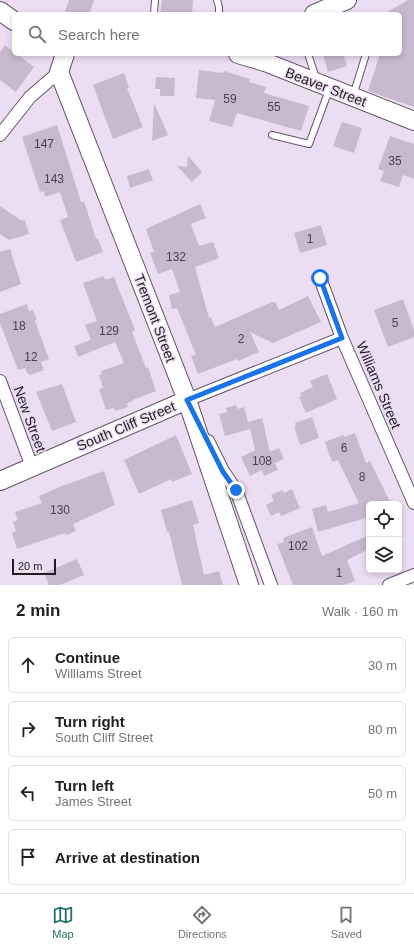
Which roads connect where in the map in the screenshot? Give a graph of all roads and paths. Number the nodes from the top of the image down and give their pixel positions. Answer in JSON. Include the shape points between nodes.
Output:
{"nodes":[{"id":1,"x":155,"y":0,"type":"edge"},
{"id":2,"x":217,"y":0,"type":"edge"},
{"id":3,"x":347,"y":0,"type":"edge"},
{"id":4,"x":0,"y":11,"type":"edge"},
{"id":5,"x":154,"y":12,"type":"edge"},
{"id":6,"x":219,"y":12,"type":"edge"},
{"id":7,"x":319,"y":12,"type":"edge"},
{"id":8,"x":12,"y":20,"type":"edge"},
{"id":9,"x":63,"y":56,"type":"edge"},
{"id":10,"x":252,"y":56,"type":"edge"},
{"id":11,"x":309,"y":56,"type":"edge"},
{"id":12,"x":365,"y":56,"type":"edge"},
{"id":13,"x":266,"y":58,"type":"edge"},
{"id":14,"x":59,"y":72,"type":"junction"},
{"id":15,"x":324,"y":86,"type":"junction"},
{"id":16,"x":353,"y":98,"type":"junction"},
{"id":17,"x":414,"y":121,"type":"edge"},
{"id":18,"x":0,"y":135,"type":"edge"},
{"id":19,"x":272,"y":136,"type":"dead end"},
{"id":20,"x":320,"y":278,"type":"dead end"},
{"id":21,"x":342,"y":338,"type":"junction"},
{"id":22,"x":0,"y":381,"type":"edge"},
{"id":23,"x":187,"y":400,"type":"junction"},
{"id":24,"x":32,"y":467,"type":"junction"},
{"id":25,"x":0,"y":480,"type":"edge"},
{"id":26,"x":414,"y":503,"type":"edge"},
{"id":27,"x":414,"y":575,"type":"edge"},
{"id":28,"x":249,"y":585,"type":"edge"},
{"id":29,"x":271,"y":585,"type":"edge"},
{"id":30,"x":389,"y":585,"type":"edge"}],
"edges":[{"from":1,"to":5,"type":"lane"},
{"from":2,"to":6,"type":"lane"},
{"from":3,"to":7,"type":"street"},
{"from":4,"to":8,"type":"street"},
{"from":9,"to":14,"type":"street"},
{"from":10,"to":13,"type":"street","name":"Beaver Street"},
{"from":11,"to":15,"type":"lane"},
{"from":12,"to":16,"type":"lane"},
{"from":13,"to":15,"type":"street","name":"Beaver Street"},
{"from":14,"to":18,"type":"street","via":[[30,97]]},
{"from":14,"to":23,"type":"street","name":"Tremont Street"},
{"from":15,"to":16,"type":"street","name":"Beaver Street"},
{"from":15,"to":19,"type":"lane","via":[[309,144]]},
{"from":16,"to":17,"type":"street","name":"Beaver Street"},
{"from":20,"to":21,"type":"street","name":"Williams Street"},
{"from":21,"to":23,"type":"street","name":"South Cliff Street"},
{"from":21,"to":26,"type":"street","name":"Williams Street"},
{"from":22,"to":24,"type":"street","name":"New Street"},
{"from":23,"to":24,"type":"street","name":"South Cliff Street"},
{"from":23,"to":28,"type":"street","name":"Tremont Street"},
{"from":23,"to":29,"type":"street","via":[[223,472],[236,490]]},
{"from":24,"to":25,"type":"street","name":"South Cliff Street"},
{"from":27,"to":30,"type":"street"}]}
